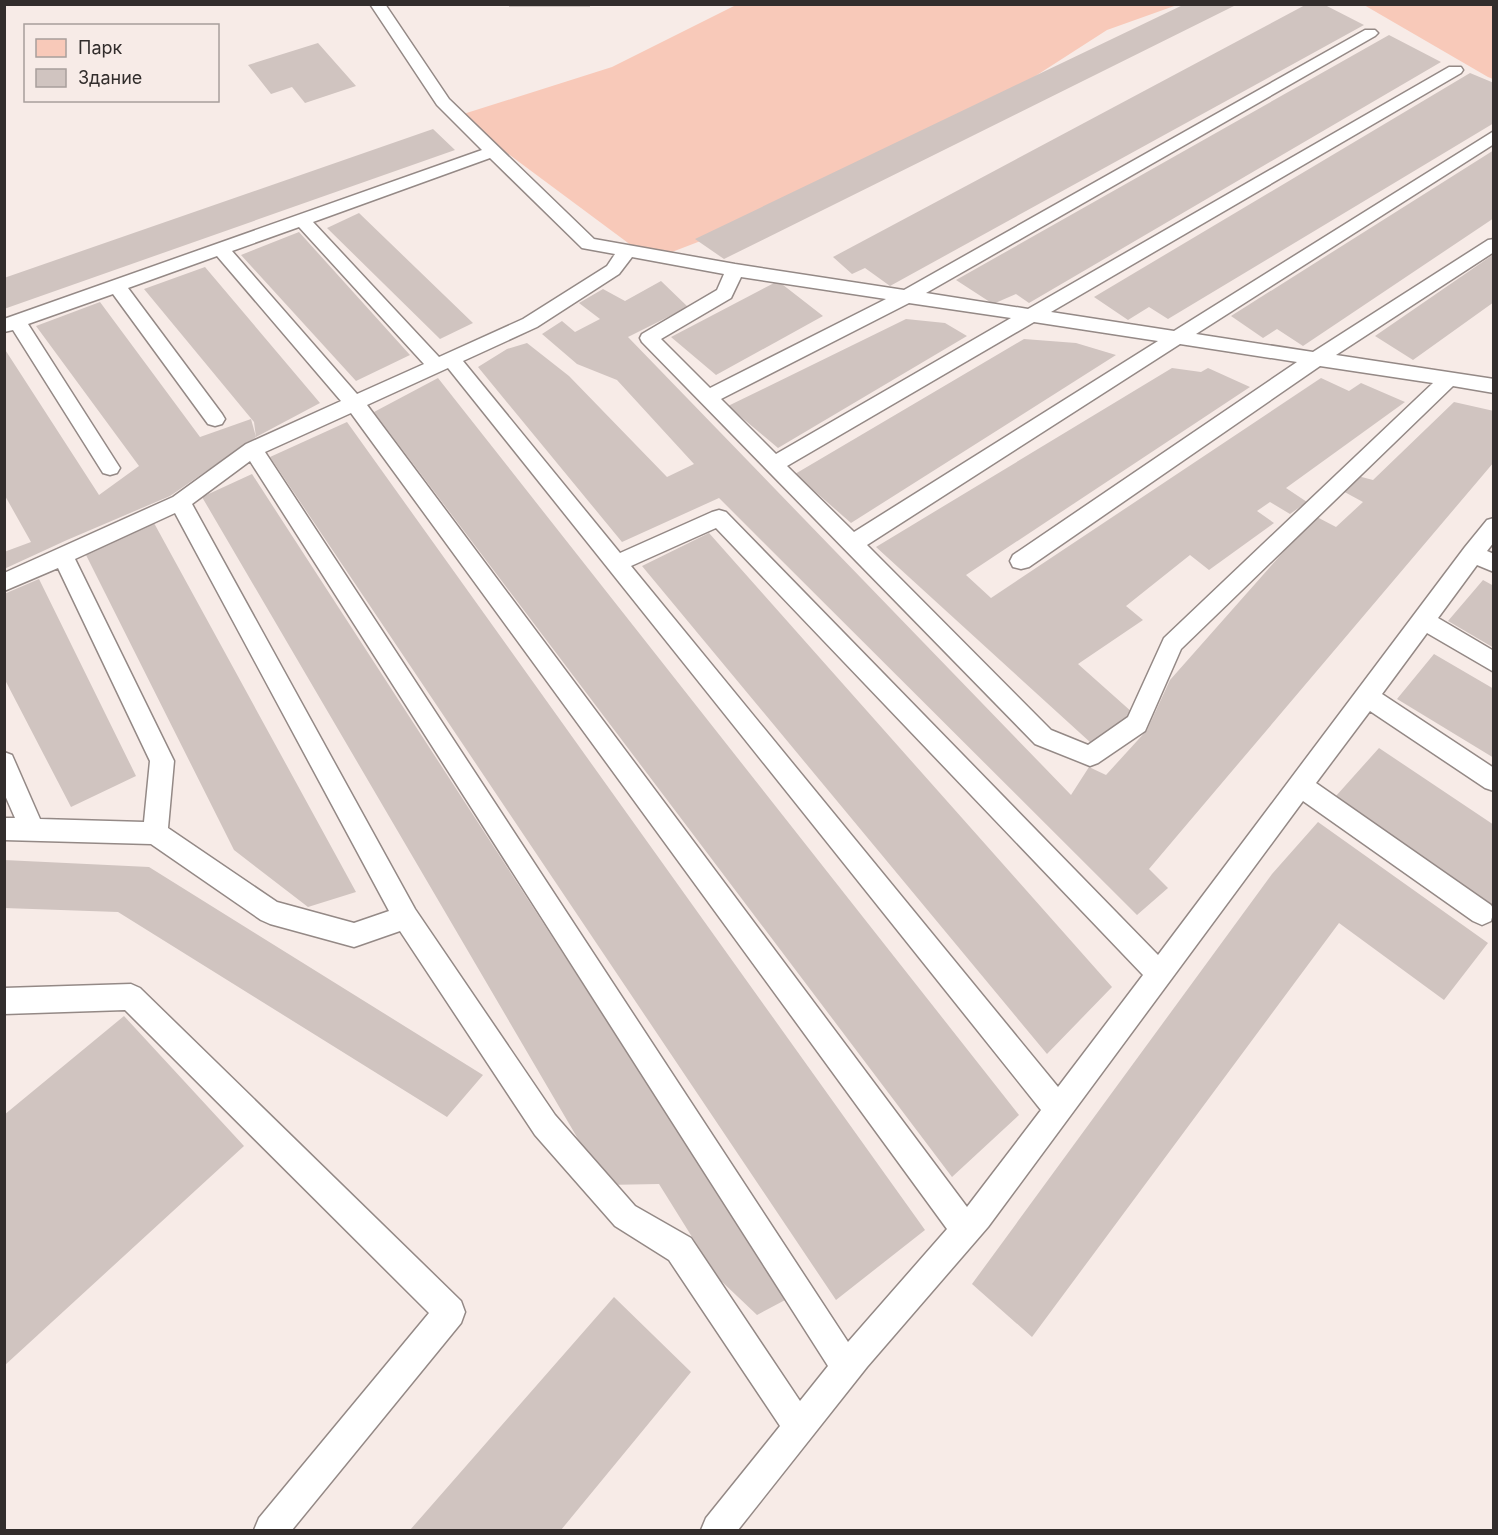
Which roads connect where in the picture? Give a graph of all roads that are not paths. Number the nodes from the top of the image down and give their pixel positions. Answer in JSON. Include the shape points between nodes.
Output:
{"nodes":[{"id":1,"x":376,"y":4,"type":"edge"},
{"id":2,"x":1370,"y":33,"type":"dead end"},
{"id":3,"x":1455,"y":70,"type":"dead end"},
{"id":4,"x":1494,"y":136,"type":"edge"},
{"id":5,"x":494,"y":152,"type":"junction"},
{"id":6,"x":302,"y":220,"type":"junction"},
{"id":7,"x":1494,"y":244,"type":"edge"},
{"id":8,"x":220,"y":249,"type":"junction"},
{"id":9,"x":627,"y":251,"type":"junction"},
{"id":10,"x":735,"y":270,"type":"junction"},
{"id":11,"x":117,"y":286,"type":"junction"},
{"id":12,"x":907,"y":296,"type":"junction"},
{"id":13,"x":1032,"y":315,"type":"junction"},
{"id":14,"x":10,"y":323,"type":"edge"},
{"id":15,"x":1178,"y":338,"type":"junction"},
{"id":16,"x":1316,"y":358,"type":"junction"},
{"id":17,"x":444,"y":363,"type":"junction"},
{"id":18,"x":1449,"y":379,"type":"junction"},
{"id":19,"x":1494,"y":386,"type":"edge"},
{"id":20,"x":708,"y":397,"type":"junction"},
{"id":21,"x":355,"y":404,"type":"junction"},
{"id":22,"x":215,"y":419,"type":"dead end"},
{"id":23,"x":253,"y":449,"type":"junction"},
{"id":24,"x":774,"y":464,"type":"junction"},
{"id":25,"x":110,"y":468,"type":"dead end"},
{"id":26,"x":180,"y":502,"type":"junction"},
{"id":27,"x":1494,"y":526,"type":"edge"},
{"id":28,"x":852,"y":544,"type":"junction"},
{"id":29,"x":63,"y":556,"type":"junction"},
{"id":30,"x":1484,"y":559,"type":"edge"},
{"id":31,"x":1021,"y":561,"type":"dead end"},
{"id":32,"x":615,"y":564,"type":"junction"},
{"id":33,"x":4,"y":583,"type":"edge"},
{"id":34,"x":1423,"y":620,"type":"junction"},
{"id":35,"x":1494,"y":663,"type":"edge"},
{"id":36,"x":1366,"y":696,"type":"junction"},
{"id":37,"x":4,"y":762,"type":"edge"},
{"id":38,"x":1494,"y":781,"type":"edge"},
{"id":39,"x":1300,"y":785,"type":"junction"},
{"id":40,"x":4,"y":829,"type":"edge"},
{"id":41,"x":32,"y":830,"type":"junction"},
{"id":42,"x":155,"y":833,"type":"junction"},
{"id":43,"x":1482,"y":913,"type":"dead end"},
{"id":44,"x":406,"y":917,"type":"junction"},
{"id":45,"x":1159,"y":974,"type":"junction"},
{"id":46,"x":4,"y":1001,"type":"edge"},
{"id":47,"x":1058,"y":1109,"type":"junction"},
{"id":48,"x":966,"y":1230,"type":"junction"},
{"id":49,"x":847,"y":1368,"type":"junction"},
{"id":50,"x":800,"y":1428,"type":"junction"},
{"id":51,"x":271,"y":1530,"type":"edge"},
{"id":52,"x":718,"y":1530,"type":"edge"}],
"edges":[{"from":1,"to":5,"type":"lane","via":[[443,102]]},
{"from":2,"to":12,"type":"lane"},
{"from":3,"to":13,"type":"lane"},
{"from":4,"to":15,"type":"lane"},
{"from":5,"to":6,"type":"lane"},
{"from":5,"to":9,"type":"lane","via":[[588,244]]},
{"from":6,"to":8,"type":"lane"},
{"from":6,"to":17,"type":"lane"},
{"from":7,"to":16,"type":"lane"},
{"from":8,"to":11,"type":"lane"},
{"from":8,"to":21,"type":"lane"},
{"from":9,"to":10,"type":"lane"},
{"from":9,"to":17,"type":"lane","via":[[613,270],[530,323]]},
{"from":10,"to":12,"type":"lane"},
{"from":10,"to":20,"type":"lane","via":[[725,294],[649,338]]},
{"from":11,"to":14,"type":"lane"},
{"from":11,"to":22,"type":"lane"},
{"from":12,"to":13,"type":"lane"},
{"from":12,"to":20,"type":"lane"},
{"from":13,"to":15,"type":"lane"},
{"from":13,"to":24,"type":"lane"},
{"from":14,"to":25,"type":"lane"},
{"from":15,"to":16,"type":"lane"},
{"from":15,"to":28,"type":"lane"},
{"from":16,"to":18,"type":"lane"},
{"from":16,"to":31,"type":"lane"},
{"from":17,"to":21,"type":"lane"},
{"from":17,"to":32,"type":"lane"},
{"from":18,"to":19,"type":"lane"},
{"from":18,"to":28,"type":"lane","via":[[1172,644],[1137,724],[1090,756],[1043,737]]},
{"from":20,"to":24,"type":"lane"},
{"from":21,"to":23,"type":"lane"},
{"from":21,"to":48,"type":"lane"},
{"from":23,"to":26,"type":"lane"},
{"from":23,"to":49,"type":"lane"},
{"from":24,"to":28,"type":"lane"},
{"from":26,"to":29,"type":"lane"},
{"from":26,"to":44,"type":"lane"},
{"from":27,"to":30,"type":"lane"},
{"from":29,"to":33,"type":"lane"},
{"from":29,"to":42,"type":"lane","via":[[162,761]]},
{"from":30,"to":34,"type":"lane"},
{"from":32,"to":45,"type":"lane","via":[[719,518]]},
{"from":32,"to":47,"type":"lane"},
{"from":34,"to":35,"type":"lane"},
{"from":34,"to":36,"type":"lane"},
{"from":36,"to":38,"type":"lane"},
{"from":36,"to":39,"type":"lane"},
{"from":37,"to":41,"type":"lane"},
{"from":39,"to":43,"type":"lane"},
{"from":39,"to":45,"type":"lane"},
{"from":40,"to":41,"type":"lane"},
{"from":41,"to":42,"type":"lane"},
{"from":42,"to":44,"type":"lane","via":[[270,912],[354,935]]},
{"from":44,"to":50,"type":"lane","via":[[545,1125],[625,1216],[680,1249]]},
{"from":45,"to":47,"type":"lane"},
{"from":46,"to":51,"type":"lane","via":[[131,997],[450,1312]]},
{"from":47,"to":48,"type":"lane"},
{"from":48,"to":49,"type":"lane"},
{"from":49,"to":50,"type":"lane"},
{"from":50,"to":52,"type":"lane"}]}
